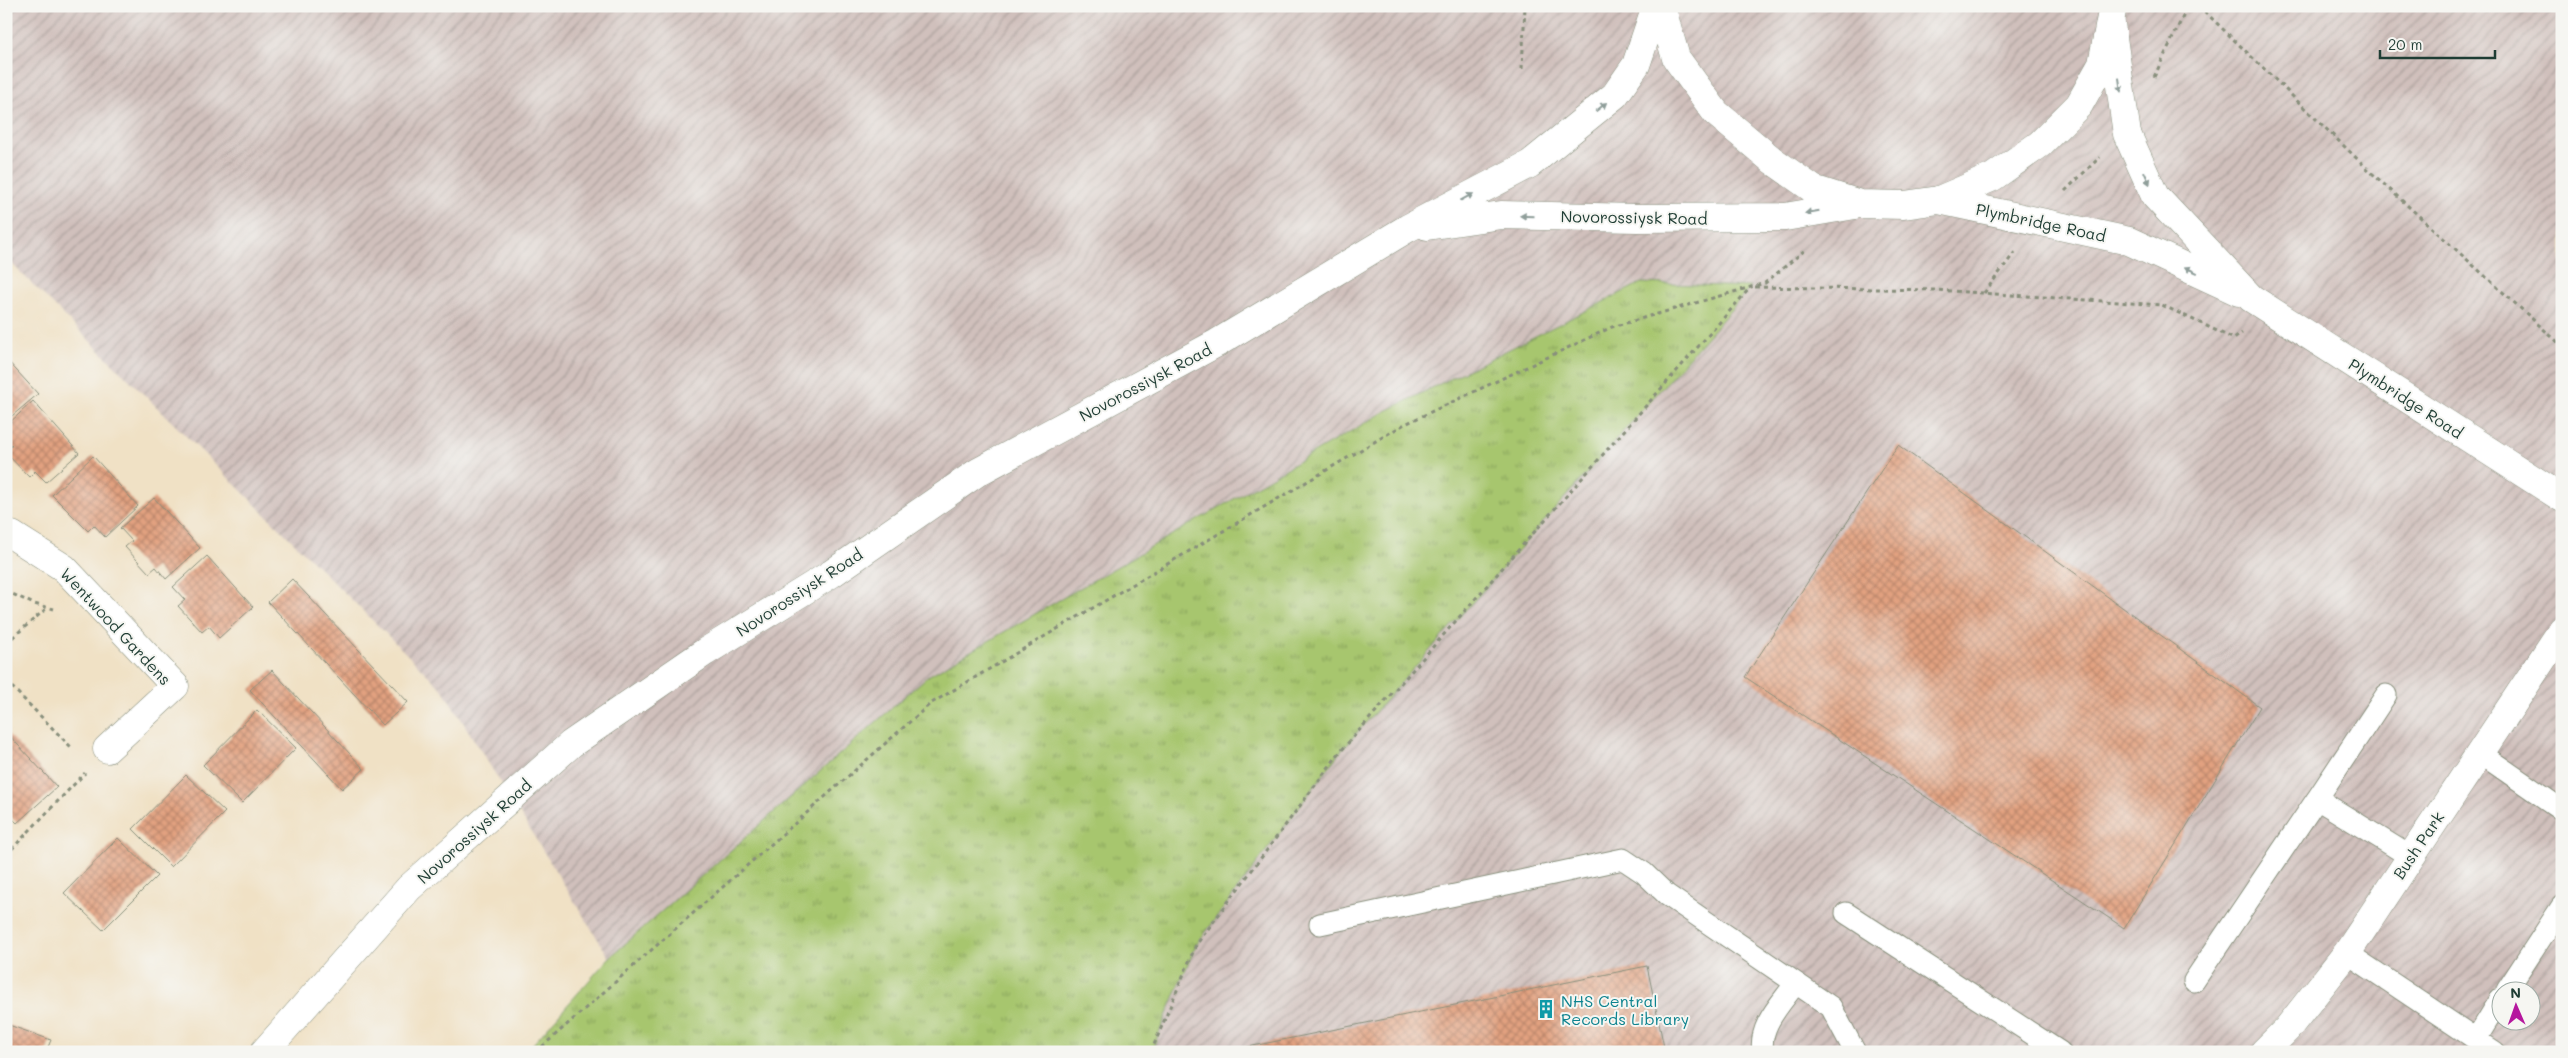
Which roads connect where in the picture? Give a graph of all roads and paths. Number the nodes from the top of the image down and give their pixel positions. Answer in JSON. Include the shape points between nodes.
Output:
{"nodes":[{"id":1,"x":1526,"y":6,"type":"edge"},
{"id":2,"x":1656,"y":6,"type":"edge"},
{"id":3,"x":1661,"y":6,"type":"edge"},
{"id":4,"x":2188,"y":6,"type":"edge"},
{"id":5,"x":2198,"y":6,"type":"edge"},
{"id":6,"x":2112,"y":13,"type":"edge"},
{"id":7,"x":1522,"y":69,"type":"dead end"},
{"id":8,"x":2152,"y":80,"type":"dead end"},
{"id":9,"x":2127,"y":134,"type":"junction"},
{"id":10,"x":1938,"y":200,"type":"junction"},
{"id":11,"x":1860,"y":204,"type":"junction"},
{"id":12,"x":2037,"y":222,"type":"junction"},
{"id":13,"x":1408,"y":228,"type":"junction"},
{"id":14,"x":1809,"y":246,"type":"dead end"},
{"id":15,"x":1750,"y":287,"type":"junction"},
{"id":16,"x":1984,"y":294,"type":"junction"},
{"id":17,"x":2260,"y":304,"type":"junction"},
{"id":18,"x":2562,"y":346,"type":"edge"},
{"id":19,"x":2562,"y":498,"type":"edge"},
{"id":20,"x":6,"y":534,"type":"edge"},
{"id":21,"x":47,"y":607,"type":"dead end"},
{"id":22,"x":2562,"y":630,"type":"edge"},
{"id":23,"x":6,"y":643,"type":"edge"},
{"id":24,"x":6,"y":681,"type":"edge"},
{"id":25,"x":2386,"y":695,"type":"dead end"},
{"id":26,"x":2480,"y":753,"type":"junction"},
{"id":27,"x":99,"y":758,"type":"junction"},
{"id":28,"x":2317,"y":799,"type":"junction"},
{"id":29,"x":2562,"y":810,"type":"edge"},
{"id":30,"x":6,"y":855,"type":"edge"},
{"id":31,"x":2411,"y":857,"type":"junction"},
{"id":32,"x":2562,"y":906,"type":"edge"},
{"id":33,"x":1846,"y":914,"type":"dead end"},
{"id":34,"x":1320,"y":924,"type":"dead end"},
{"id":35,"x":2347,"y":953,"type":"junction"},
{"id":36,"x":2514,"y":980,"type":"edge"},
{"id":37,"x":2194,"y":981,"type":"dead end"},
{"id":38,"x":1795,"y":984,"type":"junction"},
{"id":39,"x":2490,"y":1016,"type":"edge"},
{"id":40,"x":2476,"y":1039,"type":"junction"},
{"id":41,"x":264,"y":1052,"type":"edge"},
{"id":42,"x":536,"y":1052,"type":"edge"},
{"id":43,"x":1151,"y":1052,"type":"edge"},
{"id":44,"x":1763,"y":1052,"type":"edge"},
{"id":45,"x":1855,"y":1052,"type":"edge"},
{"id":46,"x":2060,"y":1052,"type":"edge"},
{"id":47,"x":2264,"y":1052,"type":"edge"},
{"id":48,"x":2495,"y":1052,"type":"edge"}],
"edges":[{"from":1,"to":7,"type":"path"},
{"from":13,"to":2,"type":"main road","name":"Novorossiysk Road","one_way":true,"via":[[1530,164],[1615,95],[1636,65]]},
{"from":3,"to":11,"type":"main road","via":[[1676,58],[1716,113],[1813,189]]},
{"from":4,"to":8,"type":"path"},
{"from":5,"to":18,"type":"path","via":[[2375,176]]},
{"from":6,"to":9,"type":"main road","name":"Plymbridge Road","one_way":true},
{"from":6,"to":10,"type":"main road","via":[[2102,64],[2078,105],[2040,144],[1993,177]]},
{"from":9,"to":12,"type":"path","via":[[2086,170]]},
{"from":9,"to":17,"type":"main road","name":"Plymbridge Road","one_way":true,"via":[[2155,196]]},
{"from":10,"to":11,"type":"main road","via":[[1904,205]]},
{"from":10,"to":12,"type":"main road","name":"Plymbridge Road"},
{"from":11,"to":13,"type":"main road","name":"Novorossiysk Road","one_way":true,"via":[[1785,216],[1637,218],[1501,215]]},
{"from":12,"to":16,"type":"path"},
{"from":17,"to":12,"type":"main road","name":"Plymbridge Road","one_way":true,"via":[[2129,242]]},
{"from":13,"to":41,"type":"main road","name":"Novorossiysk Road","via":[[1218,343],[978,472],[831,574],[705,652],[571,744],[409,888]]},
{"from":14,"to":15,"type":"path","via":[[1765,283]]},
{"from":15,"to":16,"type":"path","via":[[1936,290]]},
{"from":15,"to":42,"type":"path","via":[[1612,327],[1403,425],[930,704]]},
{"from":15,"to":43,"type":"path","via":[[1340,752],[1196,945]]},
{"from":16,"to":17,"type":"path","via":[[2162,305],[2234,339]]},
{"from":17,"to":19,"type":"main road","name":"Plymbridge Road"},
{"from":20,"to":27,"type":"main road","name":"Wentwood Gardens","via":[[64,568],[175,686]]},
{"from":21,"to":23,"type":"path"},
{"from":22,"to":26,"type":"main road","name":"Bush Park"},
{"from":24,"to":27,"type":"path"},
{"from":25,"to":28,"type":"lane"},
{"from":26,"to":29,"type":"lane"},
{"from":26,"to":31,"type":"main road","name":"Bush Park"},
{"from":27,"to":30,"type":"path"},
{"from":28,"to":31,"type":"lane"},
{"from":28,"to":37,"type":"lane"},
{"from":31,"to":35,"type":"main road","name":"Bush Park"},
{"from":32,"to":36,"type":"lane"},
{"from":33,"to":46,"type":"lane"},
{"from":34,"to":38,"type":"lane","via":[[1623,860],[1644,873],[1667,895]]},
{"from":35,"to":40,"type":"lane"},
{"from":35,"to":47,"type":"main road","name":"Bush Park","via":[[2287,1029]]},
{"from":38,"to":44,"type":"lane","via":[[1765,1026],[1761,1041]]},
{"from":38,"to":45,"type":"lane","via":[[1832,1007]]},
{"from":39,"to":40,"type":"lane"},
{"from":40,"to":48,"type":"lane"}]}
